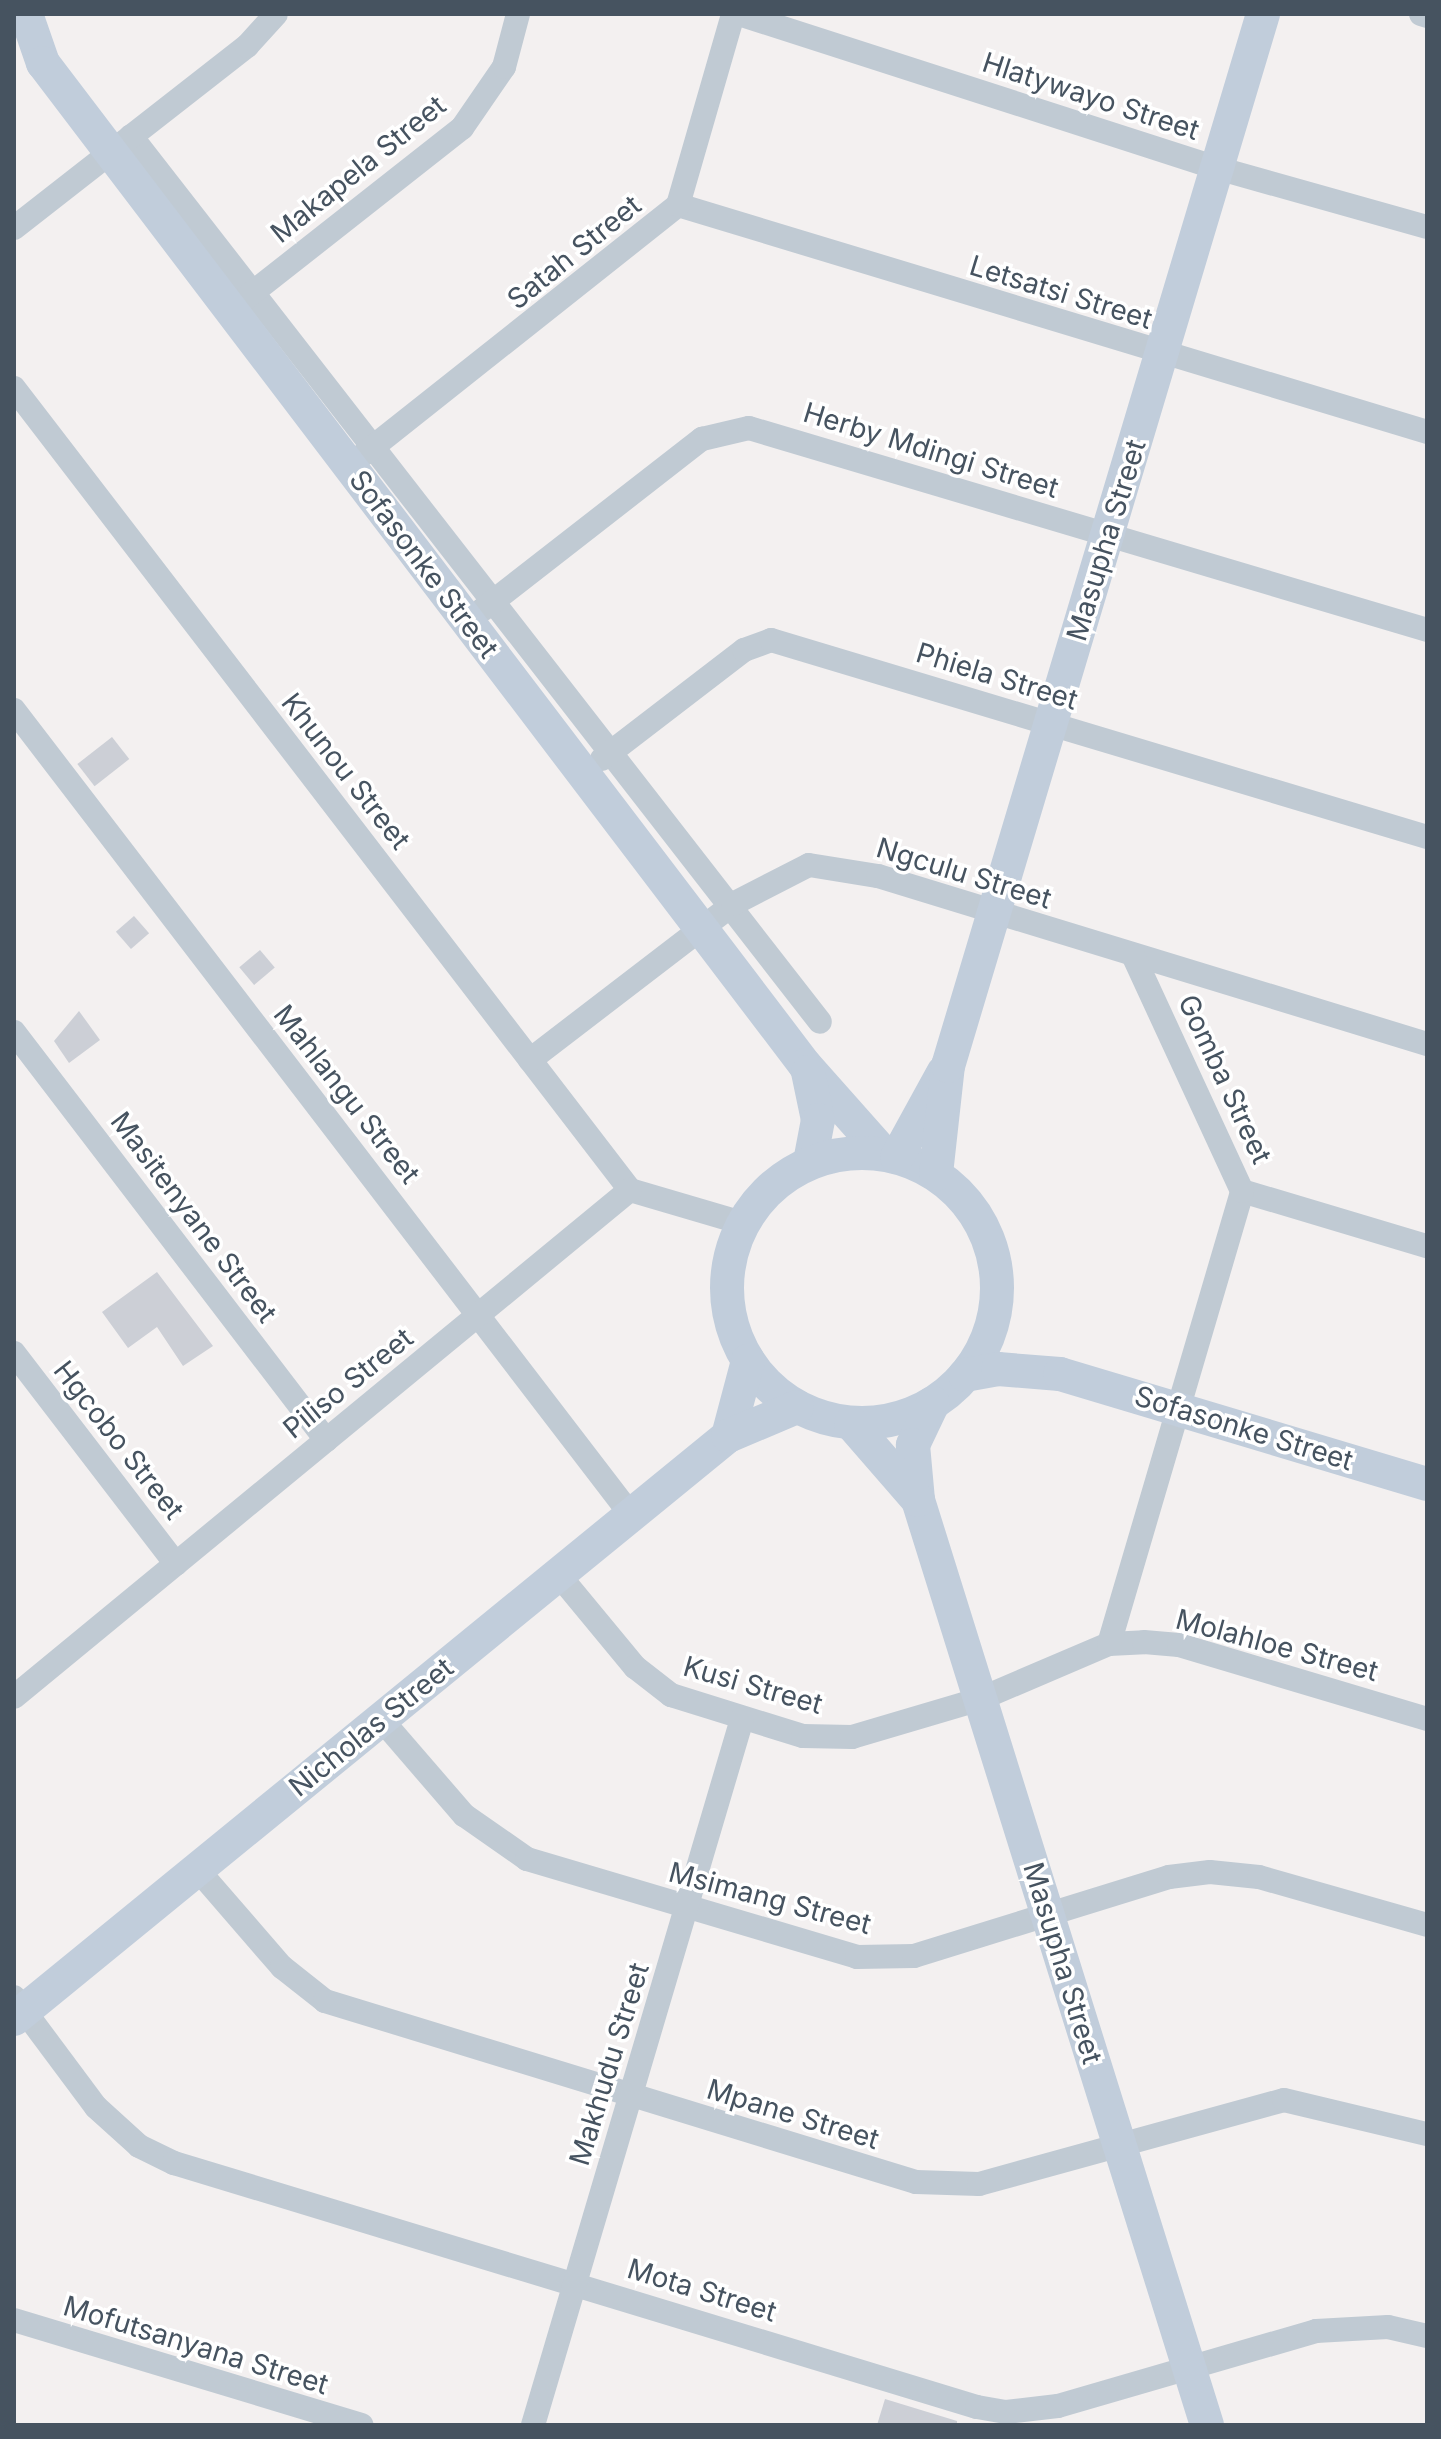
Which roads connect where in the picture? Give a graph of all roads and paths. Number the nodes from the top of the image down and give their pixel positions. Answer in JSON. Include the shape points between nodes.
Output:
{"nodes":[{"id":1,"x":26,"y":14,"type":"edge"},
{"id":2,"x":276,"y":14,"type":"edge"},
{"id":3,"x":518,"y":14,"type":"edge"},
{"id":4,"x":733,"y":14,"type":"edge"},
{"id":5,"x":739,"y":14,"type":"edge"},
{"id":6,"x":1263,"y":14,"type":"edge"},
{"id":7,"x":14,"y":44,"type":"edge"},
{"id":8,"x":43,"y":63,"type":"junction"},
{"id":9,"x":122,"y":145,"type":"junction"},
{"id":10,"x":1217,"y":168,"type":"junction"},
{"id":11,"x":678,"y":205,"type":"junction"},
{"id":12,"x":1427,"y":227,"type":"edge"},
{"id":13,"x":14,"y":228,"type":"edge"},
{"id":14,"x":242,"y":301,"type":"junction"},
{"id":15,"x":1162,"y":354,"type":"junction"},
{"id":16,"x":14,"y":388,"type":"edge"},
{"id":17,"x":1427,"y":432,"type":"edge"},
{"id":18,"x":362,"y":456,"type":"junction"},
{"id":19,"x":1108,"y":534,"type":"junction"},
{"id":20,"x":481,"y":611,"type":"junction"},
{"id":21,"x":1427,"y":630,"type":"edge"},
{"id":22,"x":14,"y":710,"type":"edge"},
{"id":23,"x":1051,"y":724,"type":"junction"},
{"id":24,"x":613,"y":751,"type":"junction"},
{"id":25,"x":583,"y":772,"type":"junction"},
{"id":26,"x":1427,"y":837,"type":"edge"},
{"id":27,"x":733,"y":904,"type":"junction"},
{"id":28,"x":995,"y":912,"type":"junction"},
{"id":29,"x":701,"y":928,"type":"junction"},
{"id":30,"x":1134,"y":957,"type":"junction"},
{"id":31,"x":820,"y":1022,"type":"dead end"},
{"id":32,"x":14,"y":1032,"type":"edge"},
{"id":33,"x":1427,"y":1044,"type":"edge"},
{"id":34,"x":530,"y":1060,"type":"junction"},
{"id":35,"x":805,"y":1065,"type":"junction"},
{"id":36,"x":948,"y":1066,"type":"junction"},
{"id":37,"x":890,"y":1155,"type":"junction"},
{"id":38,"x":810,"y":1162,"type":"junction"},
{"id":39,"x":936,"y":1174,"type":"junction"},
{"id":40,"x":630,"y":1190,"type":"junction"},
{"id":41,"x":1242,"y":1191,"type":"junction"},
{"id":42,"x":742,"y":1223,"type":"junction"},
{"id":43,"x":1427,"y":1246,"type":"edge"},
{"id":44,"x":478,"y":1315,"type":"junction"},
{"id":45,"x":991,"y":1329,"type":"junction"},
{"id":46,"x":14,"y":1353,"type":"edge"},
{"id":47,"x":748,"y":1361,"type":"junction"},
{"id":48,"x":1060,"y":1374,"type":"junction"},
{"id":49,"x":965,"y":1375,"type":"junction"},
{"id":50,"x":933,"y":1403,"type":"junction"},
{"id":51,"x":1174,"y":1406,"type":"junction"},
{"id":52,"x":797,"y":1407,"type":"junction"},
{"id":53,"x":851,"y":1423,"type":"junction"},
{"id":54,"x":728,"y":1436,"type":"junction"},
{"id":55,"x":326,"y":1440,"type":"junction"},
{"id":56,"x":1427,"y":1484,"type":"edge"},
{"id":57,"x":918,"y":1500,"type":"junction"},
{"id":58,"x":631,"y":1515,"type":"junction"},
{"id":59,"x":176,"y":1564,"type":"junction"},
{"id":60,"x":558,"y":1574,"type":"junction"},
{"id":61,"x":1109,"y":1644,"type":"junction"},
{"id":62,"x":17,"y":1687,"type":"edge"},
{"id":63,"x":980,"y":1699,"type":"junction"},
{"id":64,"x":381,"y":1719,"type":"junction"},
{"id":65,"x":742,"y":1719,"type":"junction"},
{"id":66,"x":1427,"y":1719,"type":"edge"},
{"id":67,"x":197,"y":1869,"type":"junction"},
{"id":68,"x":686,"y":1908,"type":"junction"},
{"id":69,"x":1047,"y":1913,"type":"junction"},
{"id":70,"x":1427,"y":1925,"type":"edge"},
{"id":71,"x":17,"y":2009,"type":"edge"},
{"id":72,"x":631,"y":2095,"type":"junction"},
{"id":73,"x":1427,"y":2134,"type":"edge"},
{"id":74,"x":1119,"y":2144,"type":"junction"},
{"id":75,"x":575,"y":2282,"type":"junction"},
{"id":76,"x":14,"y":2320,"type":"edge"},
{"id":77,"x":1427,"y":2336,"type":"edge"},
{"id":78,"x":1189,"y":2366,"type":"junction"},
{"id":79,"x":362,"y":2425,"type":"edge"},
{"id":80,"x":533,"y":2425,"type":"edge"},
{"id":81,"x":1207,"y":2425,"type":"edge"}],
"edges":[{"from":1,"to":8,"type":"main road","name":"Sofasonke Street"},
{"from":2,"to":9,"type":"street"},
{"from":3,"to":14,"type":"street","name":"Makapela Street","via":[[504,67],[462,128]]},
{"from":4,"to":11,"type":"street","name":"Satah Street"},
{"from":5,"to":10,"type":"street","name":"Hlatywayo Street"},
{"from":6,"to":10,"type":"main road","name":"Masupha Street"},
{"from":7,"to":8,"type":"main road","name":"Sofasonke Street"},
{"from":8,"to":9,"type":"main road","name":"Sofasonke Street"},
{"from":9,"to":13,"type":"street"},
{"from":9,"to":14,"type":"main road","name":"Sofasonke Street"},
{"from":10,"to":12,"type":"street","name":"Hlatywayo Street"},
{"from":10,"to":15,"type":"main road","name":"Masupha Street"},
{"from":11,"to":15,"type":"street","name":"Letsatsi Street"},
{"from":11,"to":18,"type":"street","name":"Satah Street"},
{"from":14,"to":18,"type":"main road","name":"Sofasonke Street"},
{"from":15,"to":17,"type":"street","name":"Letsatsi Street"},
{"from":15,"to":19,"type":"main road","name":"Masupha Street"},
{"from":16,"to":34,"type":"street","name":"Khunou Street"},
{"from":18,"to":20,"type":"main road","name":"Sofasonke Street"},
{"from":19,"to":20,"type":"street","name":"Herby Mdingi Street","via":[[736,428],[702,439]]},
{"from":19,"to":21,"type":"street","name":"Herby Mdingi Street"},
{"from":19,"to":23,"type":"main road","name":"Masupha Street"},
{"from":20,"to":24,"type":"street"},
{"from":20,"to":25,"type":"main road","name":"Sofasonke Street"},
{"from":22,"to":44,"type":"street","name":"Mahlangu Street"},
{"from":23,"to":24,"type":"street","name":"Phiela Street","via":[[771,640],[744,650]]},
{"from":23,"to":26,"type":"street","name":"Phiela Street"},
{"from":23,"to":28,"type":"main road","name":"Masupha Street"},
{"from":24,"to":25,"type":"street","name":"Phiela Street"},
{"from":24,"to":27,"type":"street"},
{"from":25,"to":29,"type":"main road","name":"Sofasonke Street"},
{"from":27,"to":28,"type":"street","name":"Ngculu Street","via":[[809,865],[878,876]]},
{"from":27,"to":29,"type":"street","name":"Ngculu Street"},
{"from":27,"to":31,"type":"street"},
{"from":28,"to":30,"type":"street","name":"Ngculu Street"},
{"from":28,"to":36,"type":"main road","name":"Masupha Street"},
{"from":29,"to":34,"type":"street","name":"Ngculu Street"},
{"from":29,"to":35,"type":"main road","name":"Sofasonke Street"},
{"from":30,"to":33,"type":"street","name":"Ngculu Street"},
{"from":30,"to":41,"type":"street","name":"Gomba Street"},
{"from":32,"to":55,"type":"street","name":"Masitenyane Street"},
{"from":34,"to":40,"type":"street","name":"Khunou Street"},
{"from":35,"to":37,"type":"main road","name":"Sofasonke Street"},
{"from":35,"to":38,"type":"main road","name":"Sofasonke Street","via":[[818,1120]]},
{"from":36,"to":37,"type":"main road","name":"Masupha Street"},
{"from":36,"to":39,"type":"main road","name":"Masupha Street"},
{"from":37,"to":38,"type":"main road","name":"Sofasonke Street"},
{"from":37,"to":39,"type":"main road","name":"Sofasonke Street"},
{"from":38,"to":42,"type":"main road","name":"Sofasonke Street","via":[[761,1196]]},
{"from":39,"to":45,"type":"main road","name":"Sofasonke Street","via":[[968,1204],[989,1242],[997,1285]]},
{"from":40,"to":42,"type":"street"},
{"from":40,"to":44,"type":"street","name":"Piliso Street"},
{"from":41,"to":43,"type":"street"},
{"from":41,"to":51,"type":"street","name":"Gomba Street"},
{"from":42,"to":47,"type":"main road","name":"Sofasonke Street","via":[[726,1293]]},
{"from":44,"to":55,"type":"street","name":"Piliso Street"},
{"from":44,"to":58,"type":"street","name":"Mahlangu Street"},
{"from":45,"to":48,"type":"main road","name":"Sofasonke Street"},
{"from":45,"to":49,"type":"main road","name":"Sofasonke Street"},
{"from":46,"to":59,"type":"street","name":"Hgcobo Street"},
{"from":47,"to":52,"type":"main road","name":"Sofasonke Street"},
{"from":47,"to":54,"type":"main road"},
{"from":48,"to":49,"type":"main road","name":"Sofasonke Street","via":[[998,1369]]},
{"from":48,"to":51,"type":"main road","name":"Sofasonke Street"},
{"from":49,"to":50,"type":"main road","name":"Sofasonke Street"},
{"from":50,"to":53,"type":"main road","name":"Sofasonke Street","via":[[879,1422]]},
{"from":50,"to":57,"type":"main road","name":"Masupha Street","via":[[913,1445]]},
{"from":51,"to":56,"type":"main road","name":"Sofasonke Street"},
{"from":51,"to":61,"type":"street","name":"Gomba Street"},
{"from":52,"to":53,"type":"main road","name":"Sofasonke Street"},
{"from":52,"to":54,"type":"main road","name":"Nicholas Street"},
{"from":53,"to":57,"type":"main road","name":"Masupha Street"},
{"from":54,"to":58,"type":"main road","name":"Nicholas Street"},
{"from":55,"to":59,"type":"street","name":"Piliso Street"},
{"from":57,"to":63,"type":"main road","name":"Masupha Street"},
{"from":58,"to":60,"type":"main road","name":"Nicholas Street"},
{"from":59,"to":62,"type":"street","name":"Piliso Street"},
{"from":60,"to":64,"type":"main road","name":"Nicholas Street"},
{"from":60,"to":65,"type":"street","name":"Kusi Street","via":[[653,1683]]},
{"from":61,"to":63,"type":"street","name":"Kusi Street"},
{"from":61,"to":66,"type":"street","name":"Molahloe Street","via":[[1179,1645]]},
{"from":63,"to":65,"type":"street","name":"Kusi Street","via":[[852,1737],[803,1736]]},
{"from":63,"to":69,"type":"main road","name":"Masupha Street"},
{"from":64,"to":67,"type":"main road","name":"Nicholas Street"},
{"from":64,"to":68,"type":"street","name":"Msimang Street","via":[[464,1815],[503,1846]]},
{"from":65,"to":68,"type":"street","name":"Makhudu Street"},
{"from":67,"to":71,"type":"main road","name":"Nicholas Street"},
{"from":67,"to":72,"type":"street","name":"Mpane Street","via":[[282,1967],[325,2001]]},
{"from":68,"to":69,"type":"street","name":"Msimang Street","via":[[884,1959],[914,1956]]},
{"from":68,"to":72,"type":"street","name":"Makhudu Street"},
{"from":69,"to":70,"type":"street","name":"Msimang Street","via":[[1210,1872],[1259,1877]]},
{"from":69,"to":74,"type":"main road","name":"Masupha Street"},
{"from":71,"to":75,"type":"street","name":"Mota Street","via":[[96,2107],[139,2146]]},
{"from":72,"to":74,"type":"street","name":"Mpane Street","via":[[916,2182],[979,2184]]},
{"from":72,"to":75,"type":"street","name":"Makhudu Street"},
{"from":73,"to":74,"type":"street","name":"Mpane Street","via":[[1284,2100]]},
{"from":74,"to":78,"type":"main road","name":"Masupha Street"},
{"from":75,"to":78,"type":"street","name":"Mota Street","via":[[1006,2412],[1058,2406]]},
{"from":75,"to":80,"type":"street","name":"Makhudu Street"},
{"from":76,"to":79,"type":"street","name":"Mofutsanyana Street"},
{"from":77,"to":78,"type":"street","name":"Mota Street","via":[[1345,2328]]},
{"from":78,"to":81,"type":"main road","name":"Masupha Street"}]}
